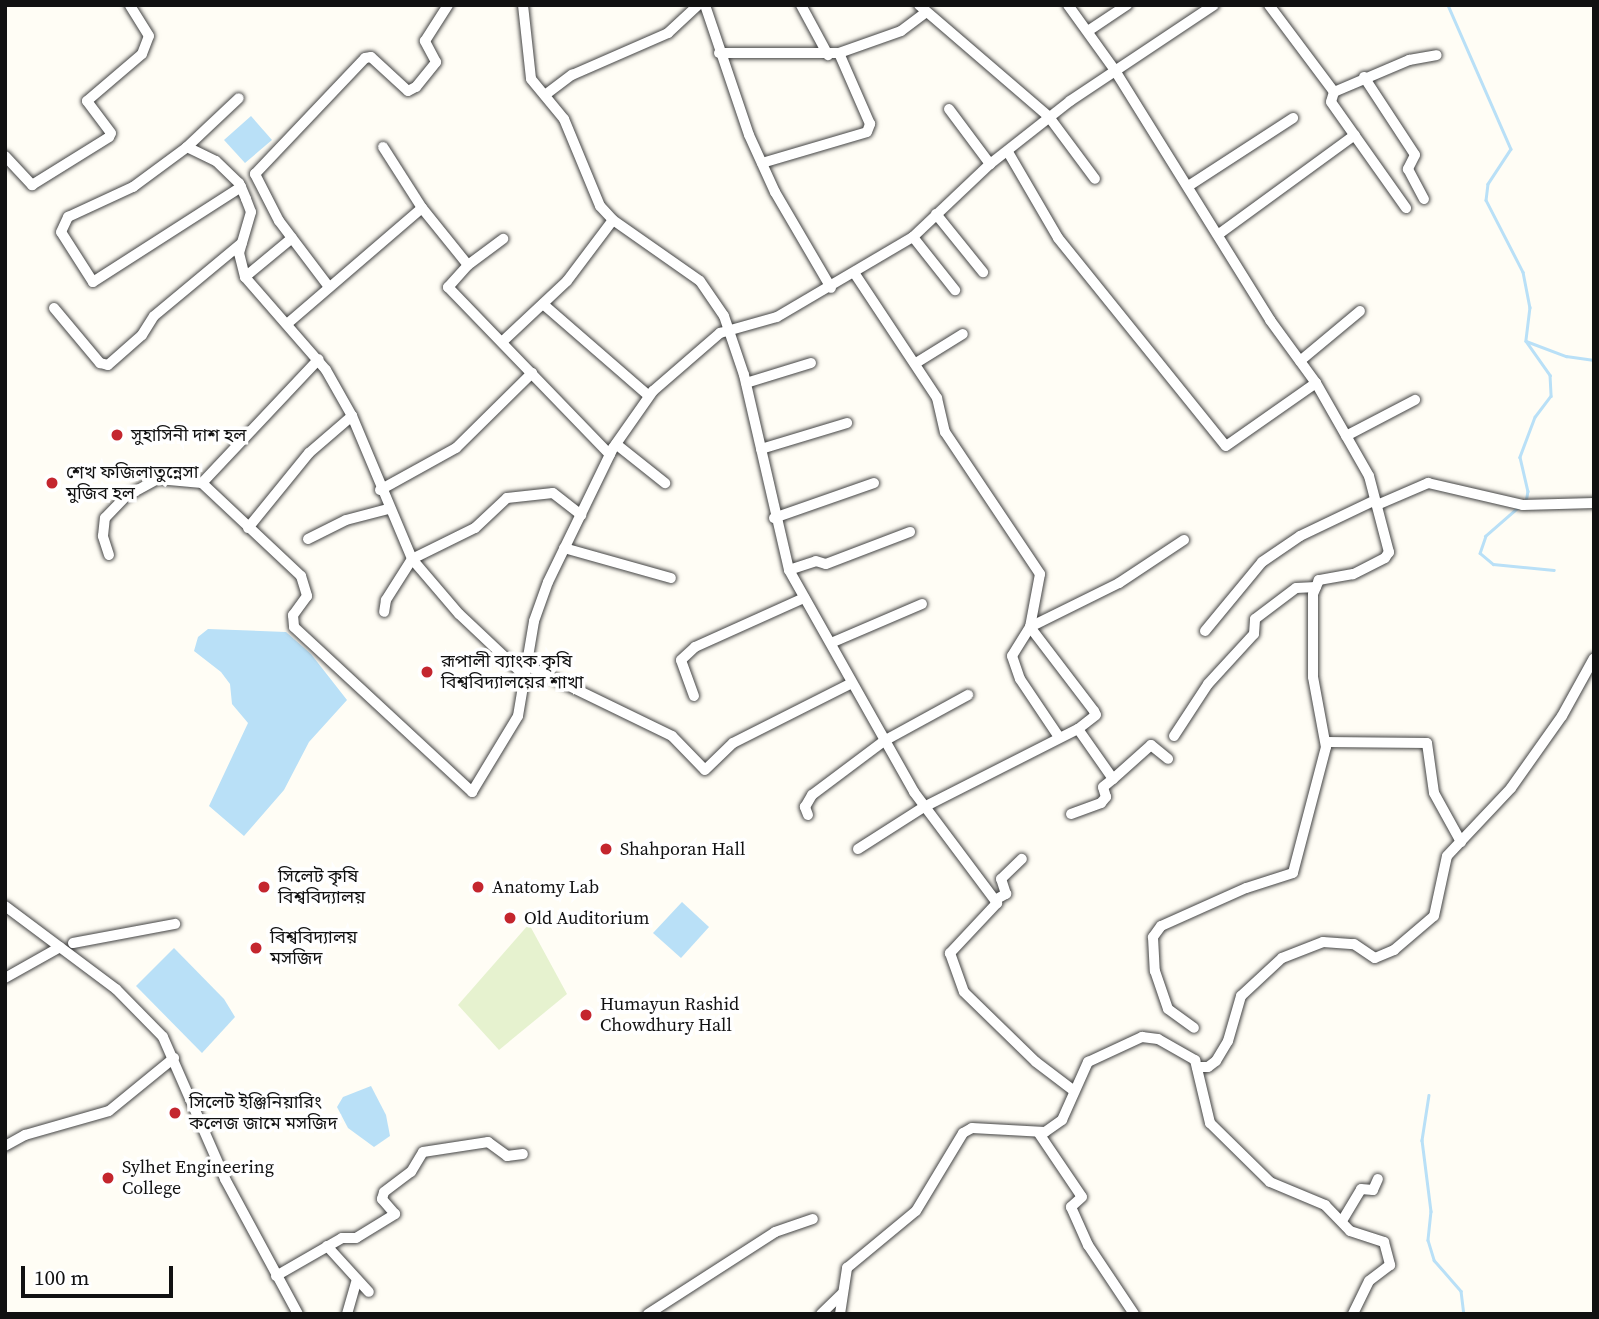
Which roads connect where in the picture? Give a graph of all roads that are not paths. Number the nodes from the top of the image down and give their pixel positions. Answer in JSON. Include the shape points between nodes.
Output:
{"nodes":[{"id":1,"x":130,"y":5,"type":"edge"},
{"id":2,"x":448,"y":5,"type":"edge"},
{"id":3,"x":523,"y":5,"type":"edge"},
{"id":4,"x":698,"y":5,"type":"edge"},
{"id":5,"x":705,"y":5,"type":"edge"},
{"id":6,"x":801,"y":5,"type":"edge"},
{"id":7,"x":1068,"y":5,"type":"edge"},
{"id":8,"x":1127,"y":5,"type":"edge"},
{"id":9,"x":1214,"y":5,"type":"edge"},
{"id":10,"x":1269,"y":5,"type":"edge"},
{"id":11,"x":922,"y":9,"type":"edge"},
{"id":12,"x":1088,"y":32,"type":"junction"},
{"id":13,"x":719,"y":53,"type":"junction"},
{"id":14,"x":833,"y":54,"type":"junction"},
{"id":15,"x":1437,"y":55,"type":"dead end"},
{"id":16,"x":1114,"y":69,"type":"junction"},
{"id":17,"x":1364,"y":77,"type":"junction"},
{"id":18,"x":1334,"y":93,"type":"junction"},
{"id":19,"x":545,"y":95,"type":"junction"},
{"id":20,"x":239,"y":98,"type":"dead end"},
{"id":21,"x":948,"y":109,"type":"dead end"},
{"id":22,"x":1049,"y":117,"type":"junction"},
{"id":23,"x":1293,"y":118,"type":"dead end"},
{"id":24,"x":1355,"y":135,"type":"junction"},
{"id":25,"x":187,"y":147,"type":"junction"},
{"id":26,"x":383,"y":147,"type":"dead end"},
{"id":27,"x":1007,"y":152,"type":"junction"},
{"id":28,"x":5,"y":156,"type":"edge"},
{"id":29,"x":762,"y":163,"type":"junction"},
{"id":30,"x":990,"y":164,"type":"junction"},
{"id":31,"x":1095,"y":179,"type":"dead end"},
{"id":32,"x":1190,"y":185,"type":"junction"},
{"id":33,"x":241,"y":187,"type":"junction"},
{"id":34,"x":1424,"y":199,"type":"dead end"},
{"id":35,"x":422,"y":208,"type":"junction"},
{"id":36,"x":1406,"y":208,"type":"dead end"},
{"id":37,"x":936,"y":214,"type":"junction"},
{"id":38,"x":612,"y":220,"type":"junction"},
{"id":39,"x":1219,"y":234,"type":"junction"},
{"id":40,"x":913,"y":237,"type":"junction"},
{"id":41,"x":292,"y":238,"type":"junction"},
{"id":42,"x":503,"y":239,"type":"dead end"},
{"id":43,"x":242,"y":243,"type":"junction"},
{"id":44,"x":468,"y":265,"type":"junction"},
{"id":45,"x":984,"y":272,"type":"dead end"},
{"id":46,"x":855,"y":274,"type":"junction"},
{"id":47,"x":245,"y":277,"type":"junction"},
{"id":48,"x":329,"y":287,"type":"junction"},
{"id":49,"x":831,"y":288,"type":"junction"},
{"id":50,"x":955,"y":290,"type":"dead end"},
{"id":51,"x":543,"y":304,"type":"junction"},
{"id":52,"x":54,"y":308,"type":"dead end"},
{"id":53,"x":1360,"y":311,"type":"dead end"},
{"id":54,"x":287,"y":324,"type":"junction"},
{"id":55,"x":731,"y":330,"type":"junction"},
{"id":56,"x":963,"y":334,"type":"dead end"},
{"id":57,"x":502,"y":342,"type":"junction"},
{"id":58,"x":319,"y":359,"type":"junction"},
{"id":59,"x":1300,"y":361,"type":"junction"},
{"id":60,"x":811,"y":363,"type":"dead end"},
{"id":61,"x":916,"y":363,"type":"junction"},
{"id":62,"x":532,"y":373,"type":"junction"},
{"id":63,"x":746,"y":383,"type":"junction"},
{"id":64,"x":1316,"y":383,"type":"junction"},
{"id":65,"x":649,"y":396,"type":"junction"},
{"id":66,"x":1415,"y":400,"type":"dead end"},
{"id":67,"x":352,"y":416,"type":"junction"},
{"id":68,"x":847,"y":423,"type":"dead end"},
{"id":69,"x":1346,"y":436,"type":"junction"},
{"id":70,"x":613,"y":449,"type":"junction"},
{"id":71,"x":761,"y":449,"type":"junction"},
{"id":72,"x":202,"y":483,"type":"junction"},
{"id":73,"x":874,"y":483,"type":"dead end"},
{"id":74,"x":665,"y":484,"type":"dead end"},
{"id":75,"x":380,"y":490,"type":"junction"},
{"id":76,"x":1376,"y":502,"type":"junction"},
{"id":77,"x":1594,"y":503,"type":"edge"},
{"id":78,"x":388,"y":509,"type":"junction"},
{"id":79,"x":580,"y":515,"type":"junction"},
{"id":80,"x":774,"y":518,"type":"junction"},
{"id":81,"x":248,"y":528,"type":"junction"},
{"id":82,"x":910,"y":532,"type":"dead end"},
{"id":83,"x":308,"y":539,"type":"dead end"},
{"id":84,"x":1184,"y":540,"type":"dead end"},
{"id":85,"x":564,"y":548,"type":"junction"},
{"id":86,"x":109,"y":555,"type":"dead end"},
{"id":87,"x":412,"y":559,"type":"junction"},
{"id":88,"x":789,"y":570,"type":"junction"},
{"id":89,"x":671,"y":578,"type":"dead end"},
{"id":90,"x":1316,"y":587,"type":"junction"},
{"id":91,"x":804,"y":598,"type":"junction"},
{"id":92,"x":922,"y":604,"type":"dead end"},
{"id":93,"x":384,"y":612,"type":"dead end"},
{"id":94,"x":1030,"y":626,"type":"junction"},
{"id":95,"x":1205,"y":631,"type":"dead end"},
{"id":96,"x":831,"y":643,"type":"junction"},
{"id":97,"x":1594,"y":658,"type":"edge"},
{"id":98,"x":529,"y":672,"type":"junction"},
{"id":99,"x":850,"y":684,"type":"junction"},
{"id":100,"x":968,"y":695,"type":"dead end"},
{"id":101,"x":694,"y":696,"type":"dead end"},
{"id":102,"x":1078,"y":729,"type":"junction"},
{"id":103,"x":1174,"y":736,"type":"dead end"},
{"id":104,"x":1059,"y":737,"type":"junction"},
{"id":105,"x":884,"y":741,"type":"junction"},
{"id":106,"x":1326,"y":743,"type":"junction"},
{"id":107,"x":1168,"y":759,"type":"dead end"},
{"id":108,"x":1113,"y":779,"type":"junction"},
{"id":109,"x":924,"y":807,"type":"junction"},
{"id":110,"x":1071,"y":814,"type":"dead end"},
{"id":111,"x":808,"y":815,"type":"dead end"},
{"id":112,"x":1461,"y":842,"type":"junction"},
{"id":113,"x":859,"y":849,"type":"dead end"},
{"id":114,"x":1022,"y":859,"type":"dead end"},
{"id":115,"x":995,"y":900,"type":"junction"},
{"id":116,"x":5,"y":906,"type":"edge"},
{"id":117,"x":175,"y":924,"type":"dead end"},
{"id":118,"x":73,"y":943,"type":"dead end"},
{"id":119,"x":60,"y":947,"type":"junction"},
{"id":120,"x":5,"y":978,"type":"edge"},
{"id":121,"x":1194,"y":1028,"type":"dead end"},
{"id":122,"x":174,"y":1058,"type":"junction"},
{"id":123,"x":1197,"y":1066,"type":"junction"},
{"id":124,"x":1074,"y":1091,"type":"junction"},
{"id":125,"x":1038,"y":1132,"type":"junction"},
{"id":126,"x":5,"y":1146,"type":"edge"},
{"id":127,"x":523,"y":1154,"type":"dead end"},
{"id":128,"x":1377,"y":1179,"type":"dead end"},
{"id":129,"x":813,"y":1219,"type":"dead end"},
{"id":130,"x":1342,"y":1221,"type":"junction"},
{"id":131,"x":327,"y":1246,"type":"junction"},
{"id":132,"x":276,"y":1276,"type":"junction"},
{"id":133,"x":357,"y":1279,"type":"junction"},
{"id":134,"x":369,"y":1292,"type":"dead end"},
{"id":135,"x":842,"y":1294,"type":"junction"},
{"id":136,"x":298,"y":1314,"type":"edge"},
{"id":137,"x":347,"y":1314,"type":"edge"},
{"id":138,"x":648,"y":1314,"type":"edge"},
{"id":139,"x":821,"y":1314,"type":"edge"},
{"id":140,"x":840,"y":1314,"type":"edge"},
{"id":141,"x":1134,"y":1314,"type":"edge"},
{"id":142,"x":1353,"y":1314,"type":"edge"}],
"edges":[{"from":1,"to":28,"type":"street","via":[[149,36],[142,54],[87,101],[111,133],[109,137],[32,186]]},
{"from":2,"to":41,"type":"street","via":[[425,41],[436,62],[416,87],[408,91],[370,57],[365,58],[255,174],[257,187]]},
{"from":3,"to":19,"type":"street","via":[[531,79]]},
{"from":4,"to":19,"type":"street","via":[[668,33],[572,75]]},
{"from":5,"to":13,"type":"street"},
{"from":6,"to":14,"type":"street"},
{"from":7,"to":12,"type":"street"},
{"from":8,"to":12,"type":"street"},
{"from":9,"to":16,"type":"street"},
{"from":10,"to":18,"type":"street"},
{"from":11,"to":14,"type":"street","via":[[901,32]]},
{"from":11,"to":22,"type":"street"},
{"from":12,"to":16,"type":"street"},
{"from":13,"to":14,"type":"street"},
{"from":13,"to":29,"type":"street"},
{"from":14,"to":29,"type":"street","via":[[870,124],[867,132]]},
{"from":15,"to":17,"type":"street"},
{"from":16,"to":22,"type":"street"},
{"from":16,"to":32,"type":"street"},
{"from":17,"to":18,"type":"street"},
{"from":17,"to":34,"type":"street","via":[[1415,155],[1408,169]]},
{"from":18,"to":24,"type":"street","via":[[1331,102]]},
{"from":19,"to":38,"type":"street","via":[[564,118],[600,206]]},
{"from":20,"to":25,"type":"street"},
{"from":21,"to":30,"type":"street"},
{"from":22,"to":27,"type":"street"},
{"from":22,"to":31,"type":"street"},
{"from":23,"to":32,"type":"street"},
{"from":24,"to":36,"type":"street"},
{"from":24,"to":39,"type":"street"},
{"from":25,"to":33,"type":"street","via":[[216,161]]},
{"from":25,"to":33,"type":"street","via":[[133,187],[62,224],[61,232],[89,280]]},
{"from":26,"to":35,"type":"street"},
{"from":27,"to":30,"type":"street"},
{"from":27,"to":64,"type":"street","via":[[1058,238],[1226,446]]},
{"from":29,"to":49,"type":"street"},
{"from":30,"to":37,"type":"street"},
{"from":32,"to":39,"type":"street"},
{"from":33,"to":43,"type":"street","via":[[251,212]]},
{"from":35,"to":44,"type":"street"},
{"from":35,"to":48,"type":"street"},
{"from":37,"to":40,"type":"street"},
{"from":37,"to":45,"type":"street"},
{"from":38,"to":51,"type":"street","via":[[578,269]]},
{"from":38,"to":55,"type":"street","via":[[700,281]]},
{"from":39,"to":59,"type":"street"},
{"from":40,"to":46,"type":"street"},
{"from":40,"to":50,"type":"street"},
{"from":41,"to":47,"type":"street"},
{"from":41,"to":48,"type":"street"},
{"from":42,"to":44,"type":"street"},
{"from":43,"to":47,"type":"street","via":[[239,253]]},
{"from":43,"to":52,"type":"street","via":[[154,316],[142,335],[108,365],[100,363]]},
{"from":44,"to":57,"type":"street","via":[[447,285]]},
{"from":46,"to":49,"type":"street"},
{"from":46,"to":61,"type":"street"},
{"from":47,"to":54,"type":"street"},
{"from":48,"to":54,"type":"street"},
{"from":49,"to":55,"type":"street","via":[[777,317]]},
{"from":51,"to":57,"type":"street"},
{"from":51,"to":65,"type":"street"},
{"from":53,"to":59,"type":"street"},
{"from":54,"to":58,"type":"street"},
{"from":55,"to":63,"type":"street"},
{"from":55,"to":65,"type":"street","via":[[696,350]]},
{"from":56,"to":61,"type":"street"},
{"from":57,"to":62,"type":"street"},
{"from":58,"to":67,"type":"street"},
{"from":58,"to":72,"type":"street"},
{"from":59,"to":64,"type":"street"},
{"from":60,"to":63,"type":"street"},
{"from":61,"to":94,"type":"street","via":[[937,398],[945,432],[1040,574]]},
{"from":62,"to":70,"type":"street"},
{"from":62,"to":75,"type":"street","via":[[456,448]]},
{"from":63,"to":71,"type":"street"},
{"from":64,"to":69,"type":"street"},
{"from":65,"to":70,"type":"street"},
{"from":66,"to":69,"type":"street"},
{"from":67,"to":75,"type":"street"},
{"from":67,"to":81,"type":"street","via":[[309,453]]},
{"from":68,"to":71,"type":"street"},
{"from":69,"to":76,"type":"street","via":[[1369,476]]},
{"from":70,"to":74,"type":"street"},
{"from":70,"to":79,"type":"street"},
{"from":71,"to":80,"type":"street"},
{"from":72,"to":81,"type":"street"},
{"from":72,"to":86,"type":"street","via":[[158,479],[130,493],[105,518],[103,536]]},
{"from":73,"to":80,"type":"street"},
{"from":75,"to":78,"type":"street"},
{"from":76,"to":77,"type":"street","via":[[1428,483],[1523,505]]},
{"from":76,"to":90,"type":"street","via":[[1389,552],[1385,558],[1353,574],[1319,580]]},
{"from":76,"to":95,"type":"street","via":[[1300,536],[1262,562]]},
{"from":78,"to":83,"type":"street","via":[[346,520]]},
{"from":78,"to":87,"type":"street"},
{"from":79,"to":85,"type":"street"},
{"from":79,"to":87,"type":"street","via":[[553,493],[507,498],[475,528]]},
{"from":80,"to":88,"type":"street"},
{"from":81,"to":98,"type":"street","via":[[305,583],[306,596],[293,615],[293,626],[472,792],[519,716]]},
{"from":82,"to":88,"type":"street","via":[[826,564],[816,561]]},
{"from":84,"to":94,"type":"street","via":[[1119,583]]},
{"from":85,"to":89,"type":"street"},
{"from":85,"to":98,"type":"street","via":[[534,621]]},
{"from":87,"to":93,"type":"street","via":[[386,600]]},
{"from":87,"to":98,"type":"street","via":[[459,614]]},
{"from":88,"to":91,"type":"street"},
{"from":90,"to":103,"type":"street","via":[[1296,588],[1255,619],[1254,634],[1208,684]]},
{"from":90,"to":106,"type":"street","via":[[1312,677]]},
{"from":91,"to":96,"type":"street"},
{"from":91,"to":101,"type":"street","via":[[695,647],[681,660]]},
{"from":92,"to":96,"type":"street"},
{"from":94,"to":102,"type":"street","via":[[1096,715]]},
{"from":94,"to":104,"type":"street","via":[[1012,656],[1020,679]]},
{"from":96,"to":99,"type":"street"},
{"from":97,"to":112,"type":"street","via":[[1530,762]]},
{"from":98,"to":99,"type":"street","via":[[672,736],[705,769],[733,743]]},
{"from":99,"to":105,"type":"street"},
{"from":100,"to":105,"type":"street"},
{"from":102,"to":104,"type":"street"},
{"from":102,"to":108,"type":"street"},
{"from":104,"to":109,"type":"street"},
{"from":105,"to":109,"type":"street"},
{"from":105,"to":111,"type":"street","via":[[812,795],[805,807]]},
{"from":106,"to":112,"type":"street","via":[[1427,743],[1434,793]]},
{"from":106,"to":121,"type":"street","via":[[1293,873],[1245,888],[1161,926],[1153,937],[1155,971],[1168,1009]]},
{"from":107,"to":108,"type":"street","via":[[1151,745]]},
{"from":108,"to":110,"type":"street","via":[[1103,787],[1106,797],[1101,803]]},
{"from":109,"to":113,"type":"street"},
{"from":109,"to":115,"type":"street"},
{"from":112,"to":123,"type":"street","via":[[1443,867],[1434,916],[1410,937],[1375,958],[1354,944],[1323,942],[1283,958],[1241,996],[1228,1041],[1216,1062]]},
{"from":114,"to":115,"type":"street","via":[[1001,879],[1006,894]]},
{"from":115,"to":124,"type":"street","via":[[986,918],[950,953],[957,979],[983,1014]]},
{"from":116,"to":119,"type":"street"},
{"from":117,"to":118,"type":"street"},
{"from":119,"to":120,"type":"street"},
{"from":119,"to":122,"type":"street","via":[[146,1016]]},
{"from":122,"to":126,"type":"street","via":[[109,1111],[25,1135]]},
{"from":122,"to":132,"type":"street","via":[[225,1180]]},
{"from":123,"to":124,"type":"street","via":[[1195,1060],[1158,1039],[1142,1037],[1088,1062]]},
{"from":123,"to":130,"type":"street","via":[[1210,1123],[1225,1140],[1270,1182],[1325,1205]]},
{"from":124,"to":125,"type":"street","via":[[1062,1120]]},
{"from":125,"to":135,"type":"street","via":[[972,1128],[963,1133],[916,1211],[848,1268]]},
{"from":125,"to":141,"type":"street","via":[[1082,1197],[1071,1207],[1088,1245]]},
{"from":127,"to":131,"type":"street","via":[[507,1156],[488,1142],[423,1153],[411,1172],[384,1192],[382,1199],[395,1214],[356,1238],[341,1238]]},
{"from":128,"to":130,"type":"street","via":[[1373,1190],[1361,1189]]},
{"from":129,"to":138,"type":"street","via":[[775,1232]]},
{"from":130,"to":142,"type":"street","via":[[1350,1231],[1384,1242],[1390,1253],[1390,1265],[1369,1281]]},
{"from":131,"to":132,"type":"street"},
{"from":131,"to":133,"type":"street"},
{"from":132,"to":136,"type":"street"},
{"from":133,"to":134,"type":"street"},
{"from":133,"to":137,"type":"street"},
{"from":135,"to":139,"type":"street"},
{"from":135,"to":140,"type":"street"}]}
